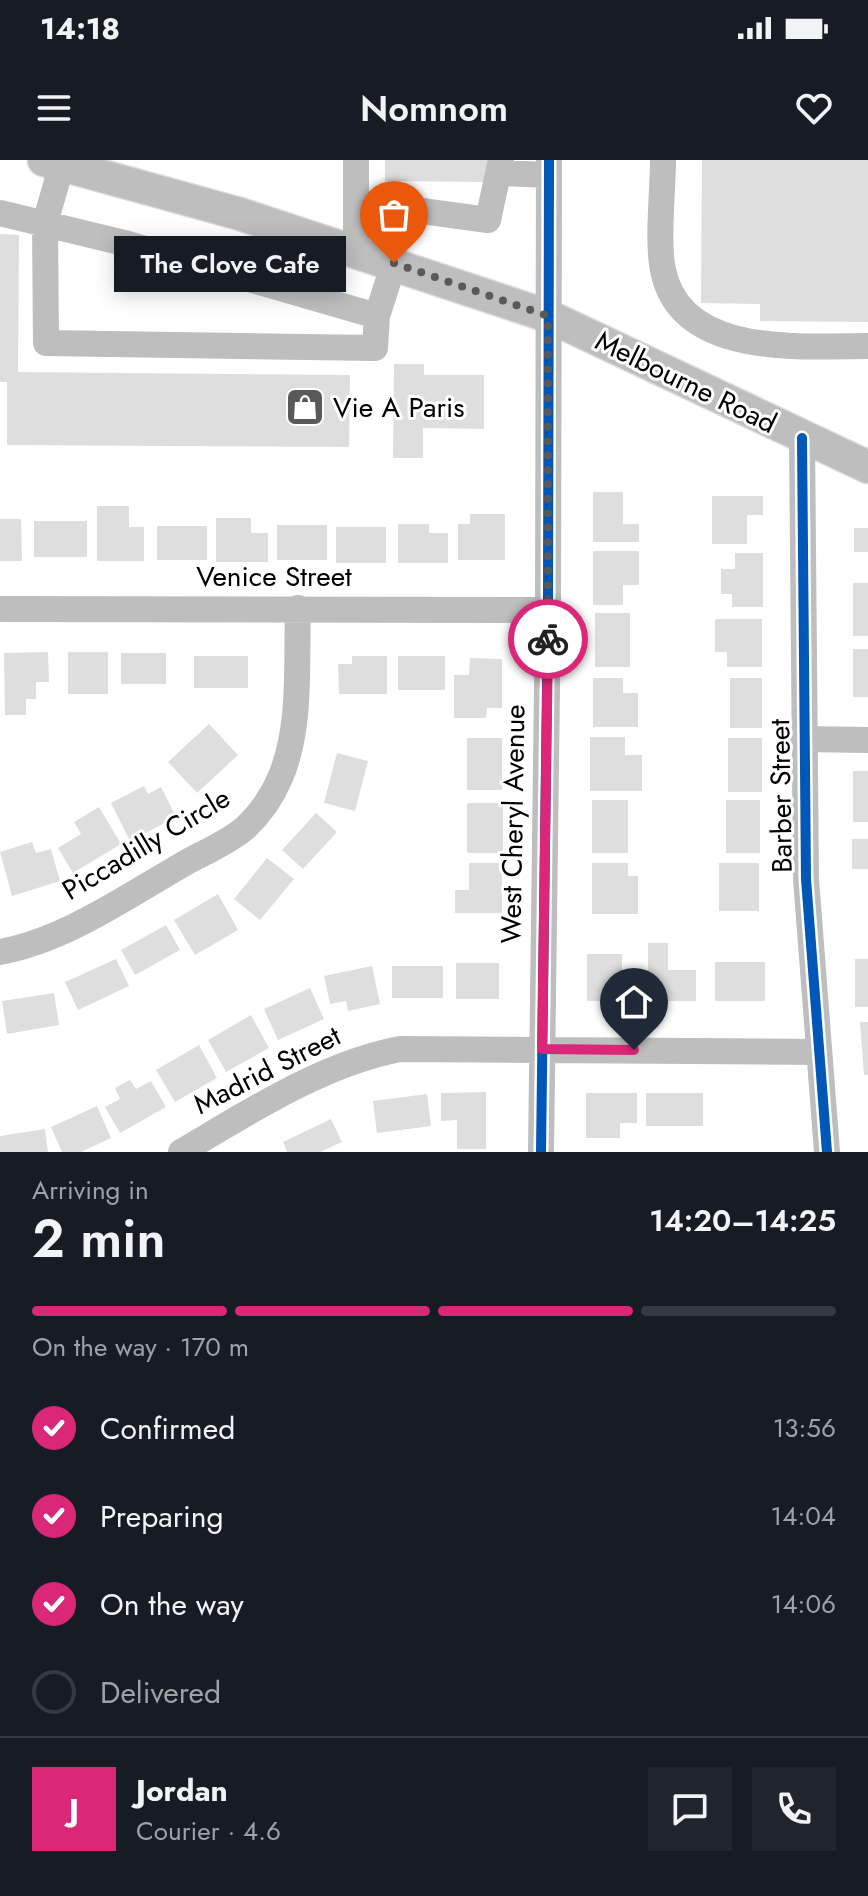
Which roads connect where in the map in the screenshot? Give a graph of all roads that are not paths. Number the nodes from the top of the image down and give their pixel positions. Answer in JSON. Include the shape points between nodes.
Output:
{"nodes":[{"id":1,"x":356,"y":160,"type":"edge"},
{"id":2,"x":663,"y":160,"type":"edge"},
{"id":3,"x":53,"y":162,"type":"edge"},
{"id":4,"x":501,"y":167,"type":"edge"},
{"id":5,"x":548,"y":168,"type":"edge"},
{"id":6,"x":356,"y":202,"type":"junction"},
{"id":7,"x":0,"y":213,"type":"edge"},
{"id":8,"x":45,"y":223,"type":"junction"},
{"id":9,"x":356,"y":251,"type":"junction"},
{"id":10,"x":394,"y":263,"type":"junction"},
{"id":11,"x":377,"y":316,"type":"junction"},
{"id":12,"x":548,"y":316,"type":"junction"},
{"id":13,"x":868,"y":346,"type":"edge"},
{"id":14,"x":802,"y":438,"type":"junction"},
{"id":15,"x":868,"y":467,"type":"edge"},
{"id":16,"x":298,"y":608,"type":"junction"},
{"id":17,"x":0,"y":609,"type":"edge"},
{"id":18,"x":548,"y":610,"type":"junction"},
{"id":19,"x":803,"y":739,"type":"junction"},
{"id":20,"x":868,"y":740,"type":"edge"},
{"id":21,"x":0,"y":952,"type":"edge"},
{"id":22,"x":542,"y":1049,"type":"junction"},
{"id":23,"x":817,"y":1052,"type":"junction"},
{"id":24,"x":195,"y":1148,"type":"edge"},
{"id":25,"x":541,"y":1152,"type":"edge"},
{"id":26,"x":827,"y":1152,"type":"edge"}],
"edges":[{"from":1,"to":6,"type":"street"},
{"from":2,"to":13,"type":"street","via":[[663,270],[686,312],[717,335],[749,342]]},
{"from":3,"to":8,"type":"street"},
{"from":3,"to":9,"type":"main road","name":"Melbourne Road"},
{"from":4,"to":5,"type":"street"},
{"from":4,"to":6,"type":"street","via":[[488,220]]},
{"from":5,"to":12,"type":"street","name":"West Cheryl Avenue"},
{"from":6,"to":9,"type":"street"},
{"from":7,"to":8,"type":"street"},
{"from":8,"to":11,"type":"street"},
{"from":8,"to":11,"type":"street","via":[[46,343],[375,348]]},
{"from":9,"to":10,"type":"main road","name":"Melbourne Road"},
{"from":10,"to":11,"type":"street"},
{"from":10,"to":12,"type":"main road","name":"Melbourne Road"},
{"from":12,"to":14,"type":"main road","name":"Melbourne Road"},
{"from":12,"to":18,"type":"street","name":"West Cheryl Avenue"},
{"from":14,"to":15,"type":"main road","name":"Melbourne Road"},
{"from":14,"to":19,"type":"street","name":"Barber Street"},
{"from":16,"to":17,"type":"street","name":"Venice Street"},
{"from":16,"to":18,"type":"street","name":"Venice Street"},
{"from":16,"to":21,"type":"street","name":"Piccadilly Circle","via":[[292,736],[281,777],[266,805],[243,830],[159,878],[56,934]]},
{"from":18,"to":22,"type":"street","name":"West Cheryl Avenue"},
{"from":19,"to":20,"type":"street"},
{"from":19,"to":23,"type":"street","name":"Barber Street"},
{"from":22,"to":23,"type":"street","name":"Madrid Street"},
{"from":22,"to":24,"type":"street","name":"Madrid Street","via":[[400,1049],[365,1056],[331,1069]]},
{"from":22,"to":25,"type":"street","name":"West Cheryl Avenue"},
{"from":23,"to":26,"type":"street","name":"Barber Street"}]}
